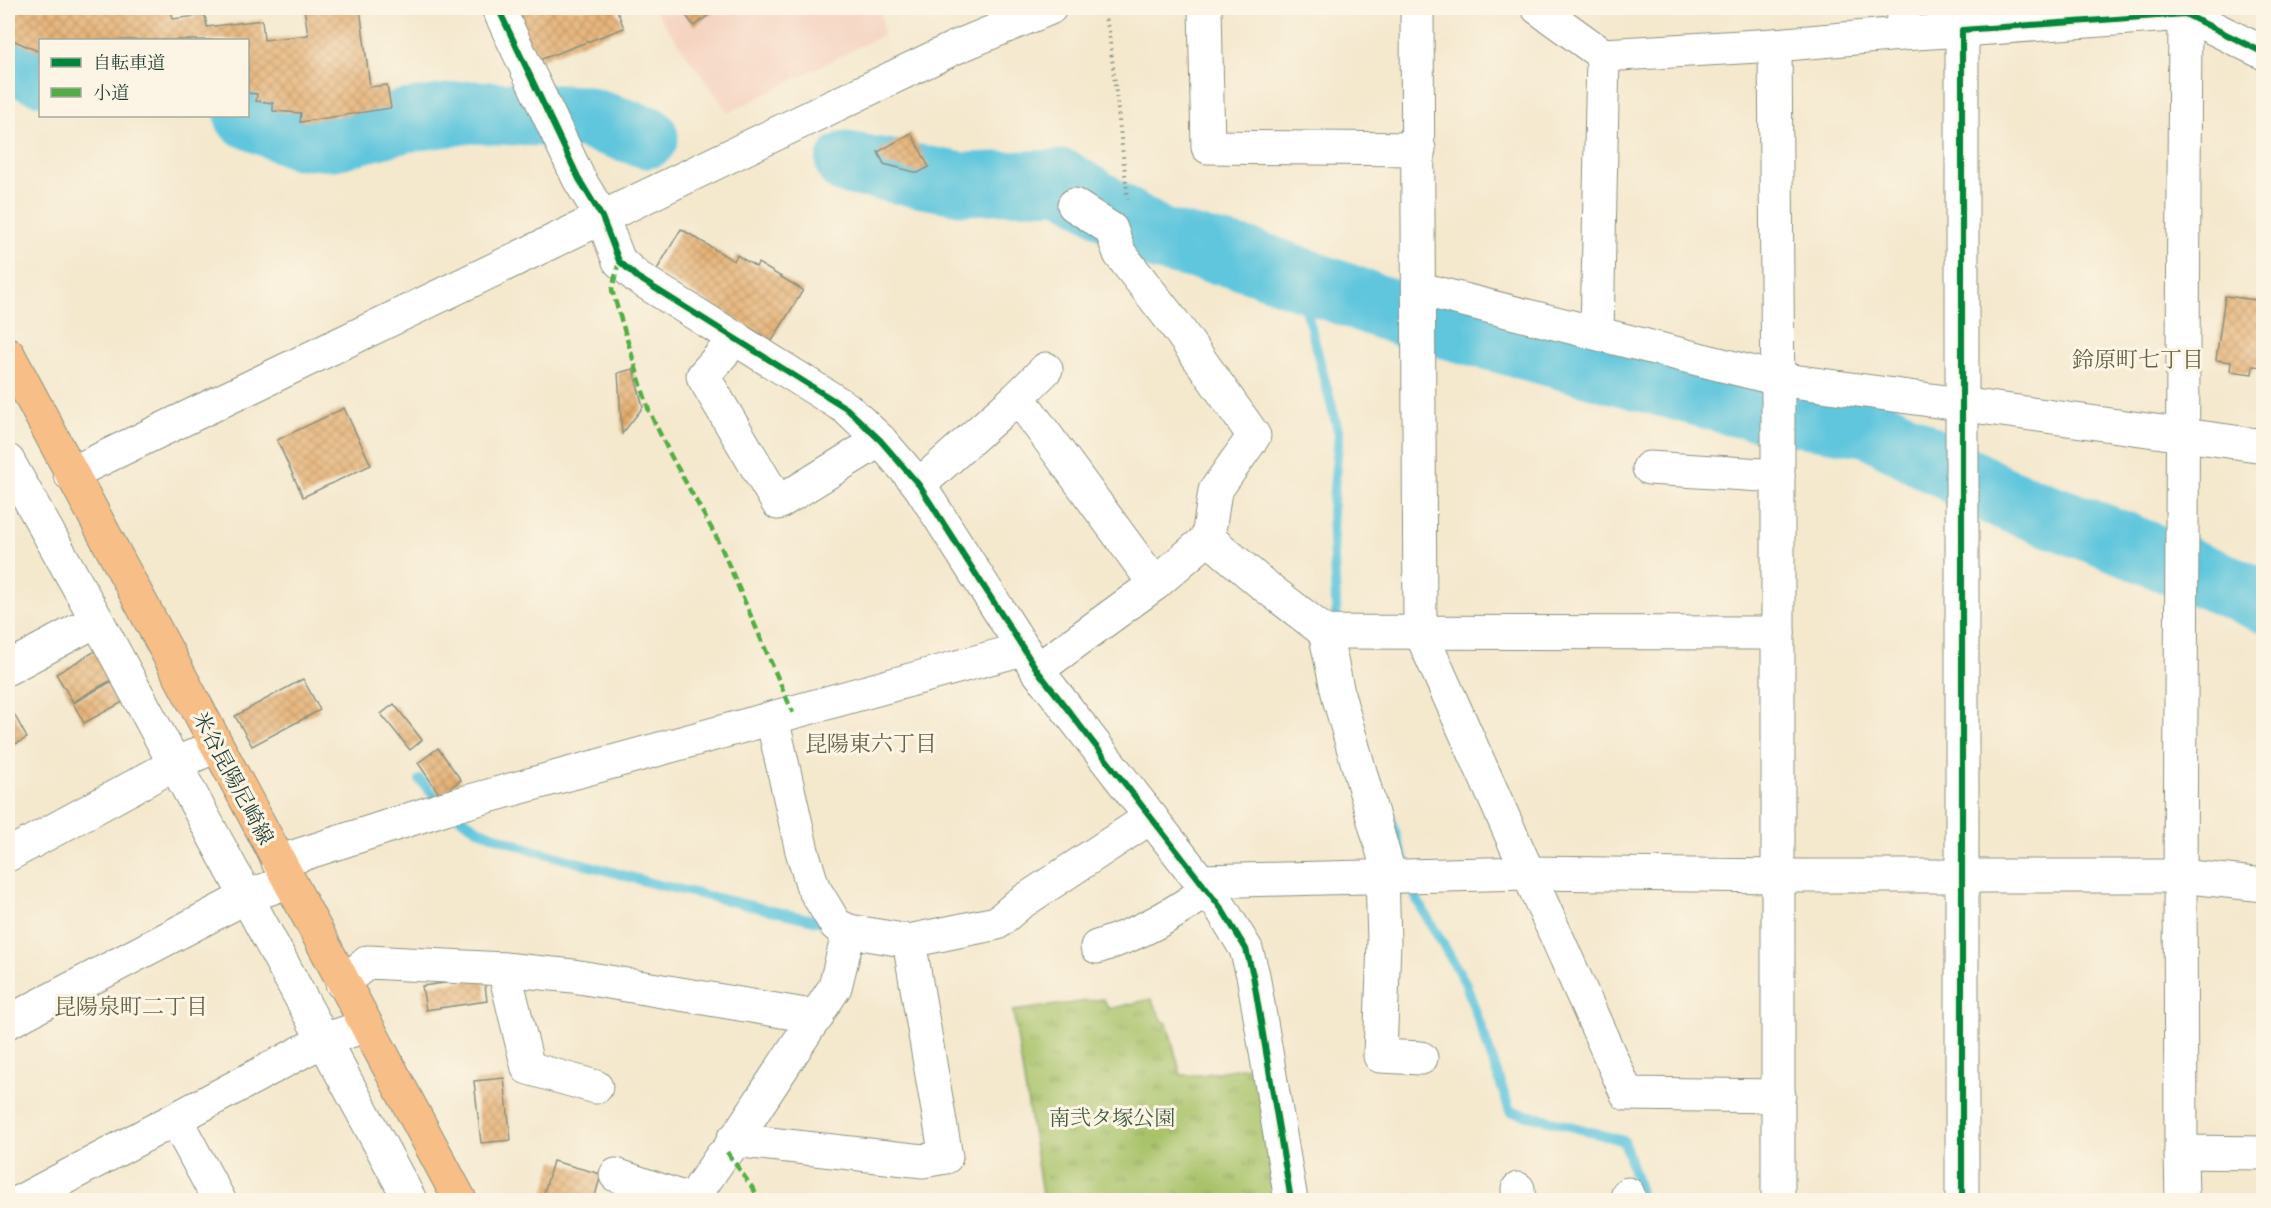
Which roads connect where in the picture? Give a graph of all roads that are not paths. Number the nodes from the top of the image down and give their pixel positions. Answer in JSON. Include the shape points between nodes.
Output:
{"nodes":[{"id":1,"x":498,"y":8,"type":"edge"},
{"id":2,"x":1050,"y":8,"type":"edge"},
{"id":3,"x":1205,"y":8,"type":"edge"},
{"id":4,"x":1417,"y":8,"type":"edge"},
{"id":5,"x":1538,"y":8,"type":"edge"},
{"id":6,"x":2185,"y":14,"type":"junction"},
{"id":7,"x":1903,"y":21,"type":"edge"},
{"id":8,"x":1962,"y":30,"type":"junction"},
{"id":9,"x":1775,"y":45,"type":"junction"},
{"id":10,"x":2264,"y":53,"type":"edge"},
{"id":11,"x":1603,"y":55,"type":"junction"},
{"id":12,"x":1419,"y":149,"type":"junction"},
{"id":13,"x":1074,"y":205,"type":"dead end"},
{"id":14,"x":602,"y":218,"type":"junction"},
{"id":15,"x":1420,"y":309,"type":"junction"},
{"id":16,"x":1597,"y":333,"type":"junction"},
{"id":17,"x":735,"y":338,"type":"junction"},
{"id":18,"x":8,"y":354,"type":"edge"},
{"id":19,"x":1046,"y":369,"type":"dead end"},
{"id":20,"x":1018,"y":398,"type":"junction"},
{"id":21,"x":1778,"y":401,"type":"junction"},
{"id":22,"x":1963,"y":406,"type":"junction"},
{"id":23,"x":2183,"y":435,"type":"junction"},
{"id":24,"x":880,"y":440,"type":"junction"},
{"id":25,"x":2264,"y":446,"type":"edge"},
{"id":26,"x":1649,"y":468,"type":"dead end"},
{"id":27,"x":10,"y":473,"type":"edge"},
{"id":28,"x":70,"y":474,"type":"junction"},
{"id":29,"x":1778,"y":476,"type":"junction"},
{"id":30,"x":920,"y":485,"type":"junction"},
{"id":31,"x":1208,"y":538,"type":"junction"},
{"id":32,"x":1155,"y":584,"type":"junction"},
{"id":33,"x":97,"y":620,"type":"junction"},
{"id":34,"x":1420,"y":631,"type":"junction"},
{"id":35,"x":1325,"y":632,"type":"junction"},
{"id":36,"x":1778,"y":633,"type":"junction"},
{"id":37,"x":1030,"y":659,"type":"junction"},
{"id":38,"x":8,"y":668,"type":"edge"},
{"id":39,"x":772,"y":718,"type":"junction"},
{"id":40,"x":216,"y":746,"type":"junction"},
{"id":41,"x":175,"y":764,"type":"junction"},
{"id":42,"x":1151,"y":817,"type":"junction"},
{"id":43,"x":8,"y":855,"type":"edge"},
{"id":44,"x":283,"y":872,"type":"junction"},
{"id":45,"x":1527,"y":873,"type":"junction"},
{"id":46,"x":1779,"y":876,"type":"junction"},
{"id":47,"x":1963,"y":876,"type":"junction"},
{"id":48,"x":2180,"y":876,"type":"junction"},
{"id":49,"x":1386,"y":877,"type":"junction"},
{"id":50,"x":1205,"y":885,"type":"junction"},
{"id":51,"x":2264,"y":885,"type":"edge"},
{"id":52,"x":248,"y":896,"type":"junction"},
{"id":53,"x":842,"y":928,"type":"junction"},
{"id":54,"x":909,"y":941,"type":"junction"},
{"id":55,"x":1097,"y":947,"type":"dead end"},
{"id":56,"x":504,"y":969,"type":"junction"},
{"id":57,"x":342,"y":983,"type":"junction"},
{"id":58,"x":817,"y":1017,"type":"junction"},
{"id":59,"x":8,"y":1022,"type":"edge"},
{"id":60,"x":365,"y":1026,"type":"junction"},
{"id":61,"x":324,"y":1040,"type":"junction"},
{"id":62,"x":1421,"y":1058,"type":"dead end"},
{"id":63,"x":596,"y":1087,"type":"dead end"},
{"id":64,"x":1779,"y":1096,"type":"junction"},
{"id":65,"x":176,"y":1120,"type":"junction"},
{"id":66,"x":733,"y":1140,"type":"junction"},
{"id":67,"x":2181,"y":1152,"type":"junction"},
{"id":68,"x":2264,"y":1153,"type":"edge"},
{"id":69,"x":616,"y":1174,"type":"dead end"},
{"id":70,"x":8,"y":1182,"type":"edge"},
{"id":71,"x":17,"y":1200,"type":"edge"},
{"id":72,"x":23,"y":1200,"type":"edge"},
{"id":73,"x":219,"y":1200,"type":"edge"},
{"id":74,"x":410,"y":1200,"type":"edge"},
{"id":75,"x":460,"y":1200,"type":"edge"},
{"id":76,"x":690,"y":1200,"type":"edge"},
{"id":77,"x":1291,"y":1200,"type":"edge"},
{"id":78,"x":1778,"y":1200,"type":"edge"},
{"id":79,"x":1962,"y":1200,"type":"edge"},
{"id":80,"x":2182,"y":1200,"type":"edge"}],
"edges":[{"from":1,"to":14,"type":"street","via":[[579,179]]},
{"from":2,"to":14,"type":"street","via":[[954,48]]},
{"from":3,"to":12,"type":"street","via":[[1208,147]]},
{"from":4,"to":12,"type":"street"},
{"from":5,"to":11,"type":"street"},
{"from":6,"to":8,"type":"street"},
{"from":6,"to":10,"type":"street"},
{"from":6,"to":23,"type":"street"},
{"from":7,"to":8,"type":"street"},
{"from":7,"to":9,"type":"street"},
{"from":8,"to":22,"type":"street"},
{"from":9,"to":11,"type":"street"},
{"from":9,"to":21,"type":"street"},
{"from":11,"to":16,"type":"street"},
{"from":12,"to":15,"type":"street"},
{"from":13,"to":31,"type":"street","via":[[1111,230],[1120,254],[1254,436],[1215,491]]},
{"from":14,"to":17,"type":"street","via":[[620,261],[637,277]]},
{"from":14,"to":28,"type":"street"},
{"from":15,"to":16,"type":"street"},
{"from":15,"to":34,"type":"street"},
{"from":16,"to":21,"type":"street"},
{"from":17,"to":24,"type":"street","via":[[846,408]]},
{"from":17,"to":24,"type":"street","via":[[703,376],[778,503]]},
{"from":18,"to":28,"type":"main road","name":"米谷昆陽尼崎線"},
{"from":19,"to":20,"type":"street"},
{"from":20,"to":30,"type":"street"},
{"from":20,"to":32,"type":"street"},
{"from":21,"to":22,"type":"street"},
{"from":21,"to":29,"type":"street"},
{"from":22,"to":23,"type":"street"},
{"from":22,"to":47,"type":"street"},
{"from":23,"to":25,"type":"street"},
{"from":23,"to":48,"type":"street"},
{"from":24,"to":30,"type":"street"},
{"from":26,"to":29,"type":"street"},
{"from":27,"to":33,"type":"street"},
{"from":28,"to":40,"type":"main road","name":"米谷昆陽尼崎線"},
{"from":29,"to":36,"type":"street"},
{"from":30,"to":37,"type":"street"},
{"from":31,"to":32,"type":"street"},
{"from":31,"to":35,"type":"street"},
{"from":32,"to":37,"type":"street"},
{"from":33,"to":38,"type":"street"},
{"from":33,"to":41,"type":"street"},
{"from":34,"to":35,"type":"street"},
{"from":34,"to":36,"type":"street"},
{"from":34,"to":45,"type":"street"},
{"from":35,"to":49,"type":"street"},
{"from":36,"to":46,"type":"street"},
{"from":37,"to":39,"type":"street"},
{"from":37,"to":42,"type":"street"},
{"from":39,"to":44,"type":"street","via":[[445,808]]},
{"from":39,"to":53,"type":"street","via":[[813,886]]},
{"from":40,"to":41,"type":"street"},
{"from":40,"to":44,"type":"main road","name":"米谷昆陽尼崎線"},
{"from":41,"to":43,"type":"street"},
{"from":41,"to":52,"type":"street"},
{"from":42,"to":50,"type":"street"},
{"from":42,"to":54,"type":"street","via":[[1019,904],[997,923]]},
{"from":44,"to":52,"type":"street"},
{"from":44,"to":57,"type":"main road","name":"米谷昆陽尼崎線"},
{"from":45,"to":46,"type":"street"},
{"from":45,"to":49,"type":"street"},
{"from":45,"to":64,"type":"street","via":[[1627,1094]]},
{"from":46,"to":47,"type":"street"},
{"from":46,"to":64,"type":"street"},
{"from":47,"to":48,"type":"street"},
{"from":47,"to":79,"type":"street"},
{"from":48,"to":51,"type":"street"},
{"from":48,"to":67,"type":"street"},
{"from":49,"to":50,"type":"street"},
{"from":49,"to":62,"type":"street","via":[[1380,1056]]},
{"from":50,"to":55,"type":"street","via":[[1169,916]]},
{"from":50,"to":77,"type":"street","via":[[1237,932],[1251,967]]},
{"from":52,"to":59,"type":"street"},
{"from":52,"to":61,"type":"street"},
{"from":53,"to":54,"type":"street"},
{"from":53,"to":58,"type":"street","via":[[836,987]]},
{"from":54,"to":66,"type":"street","via":[[946,1157],[923,1161]]},
{"from":56,"to":57,"type":"street","via":[[368,962]]},
{"from":56,"to":58,"type":"street","via":[[573,976]]},
{"from":56,"to":63,"type":"street","via":[[528,1068]]},
{"from":57,"to":60,"type":"main road","name":"米谷昆陽尼崎線"},
{"from":58,"to":66,"type":"street"},
{"from":60,"to":61,"type":"street"},
{"from":60,"to":75,"type":"main road","name":"米谷昆陽尼崎線"},
{"from":61,"to":65,"type":"street"},
{"from":61,"to":74,"type":"street"},
{"from":64,"to":78,"type":"street"},
{"from":65,"to":72,"type":"street"},
{"from":65,"to":73,"type":"street"},
{"from":66,"to":76,"type":"street"},
{"from":67,"to":68,"type":"street"},
{"from":67,"to":80,"type":"street"},
{"from":69,"to":76,"type":"street"},
{"from":70,"to":71,"type":"street"}]}
